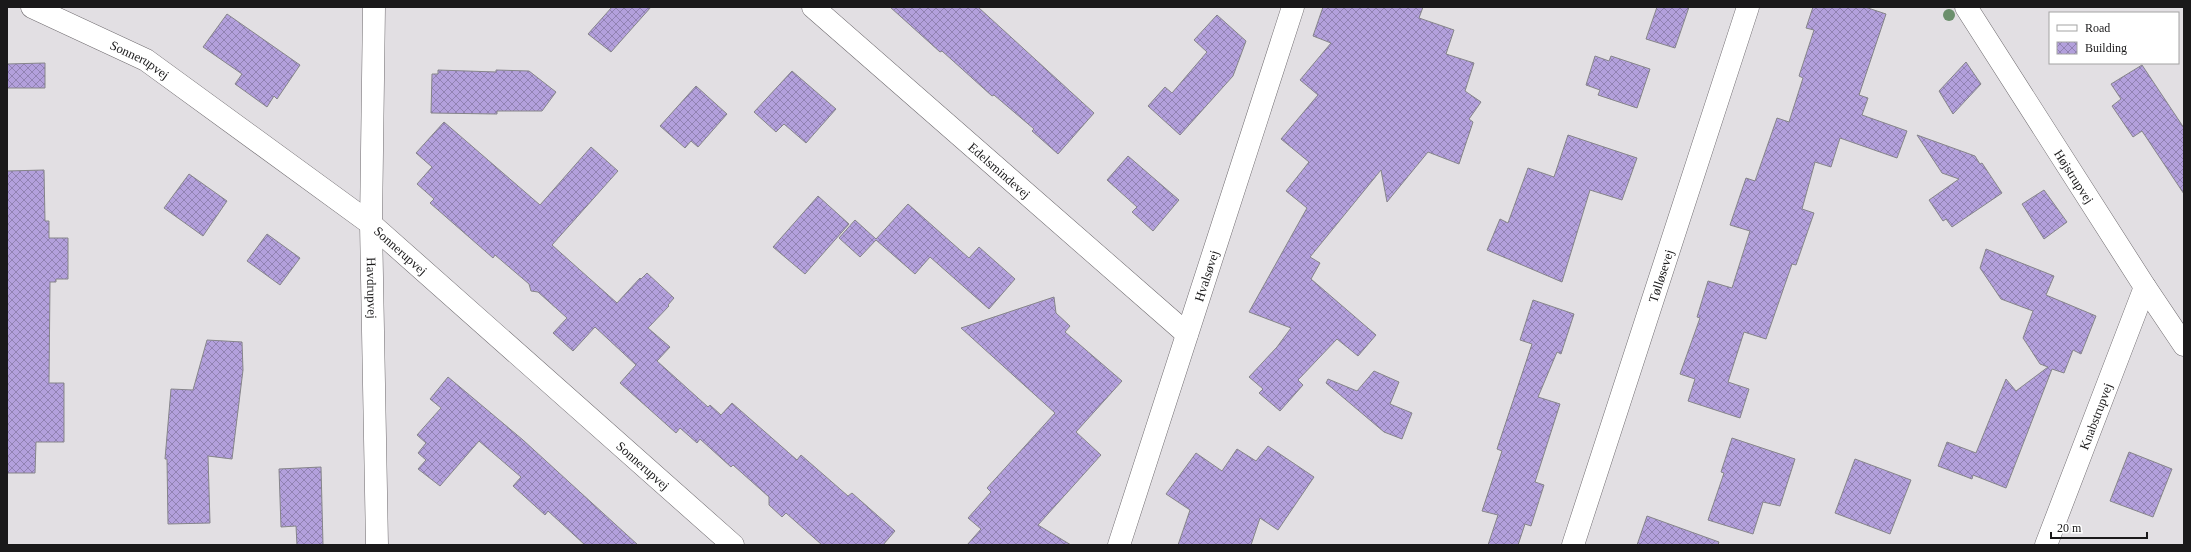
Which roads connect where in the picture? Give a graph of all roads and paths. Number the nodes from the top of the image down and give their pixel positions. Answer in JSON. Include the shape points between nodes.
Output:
{"nodes":[{"id":1,"x":32,"y":7,"type":"edge"},
{"id":2,"x":374,"y":7,"type":"edge"},
{"id":3,"x":813,"y":7,"type":"edge"},
{"id":4,"x":1293,"y":7,"type":"edge"},
{"id":5,"x":1748,"y":7,"type":"edge"},
{"id":6,"x":1966,"y":7,"type":"edge"},
{"id":7,"x":371,"y":224,"type":"junction"},
{"id":8,"x":2145,"y":287,"type":"junction"},
{"id":9,"x":1187,"y":334,"type":"junction"},
{"id":10,"x":2184,"y":345,"type":"edge"},
{"id":11,"x":378,"y":545,"type":"edge"},
{"id":12,"x":733,"y":545,"type":"edge"},
{"id":13,"x":1119,"y":545,"type":"edge"},
{"id":14,"x":1573,"y":545,"type":"edge"},
{"id":15,"x":2046,"y":545,"type":"edge"}],
"edges":[{"from":1,"to":7,"type":"street","name":"Sonnerupvej","via":[[146,60]]},
{"from":2,"to":7,"type":"street","name":"Havdrupvej"},
{"from":3,"to":9,"type":"street","name":"Edelsmindevej"},
{"from":4,"to":9,"type":"street","name":"Hvalsøvej"},
{"from":5,"to":14,"type":"street","name":"Tølløsevej"},
{"from":6,"to":8,"type":"street","name":"Højstrupvej"},
{"from":7,"to":11,"type":"street","name":"Havdrupvej"},
{"from":7,"to":12,"type":"street","name":"Sonnerupvej"},
{"from":8,"to":10,"type":"street","name":"Højstrupvej"},
{"from":8,"to":15,"type":"street","name":"Knabstrupvej"},
{"from":9,"to":13,"type":"street","name":"Hvalsøvej"}]}
